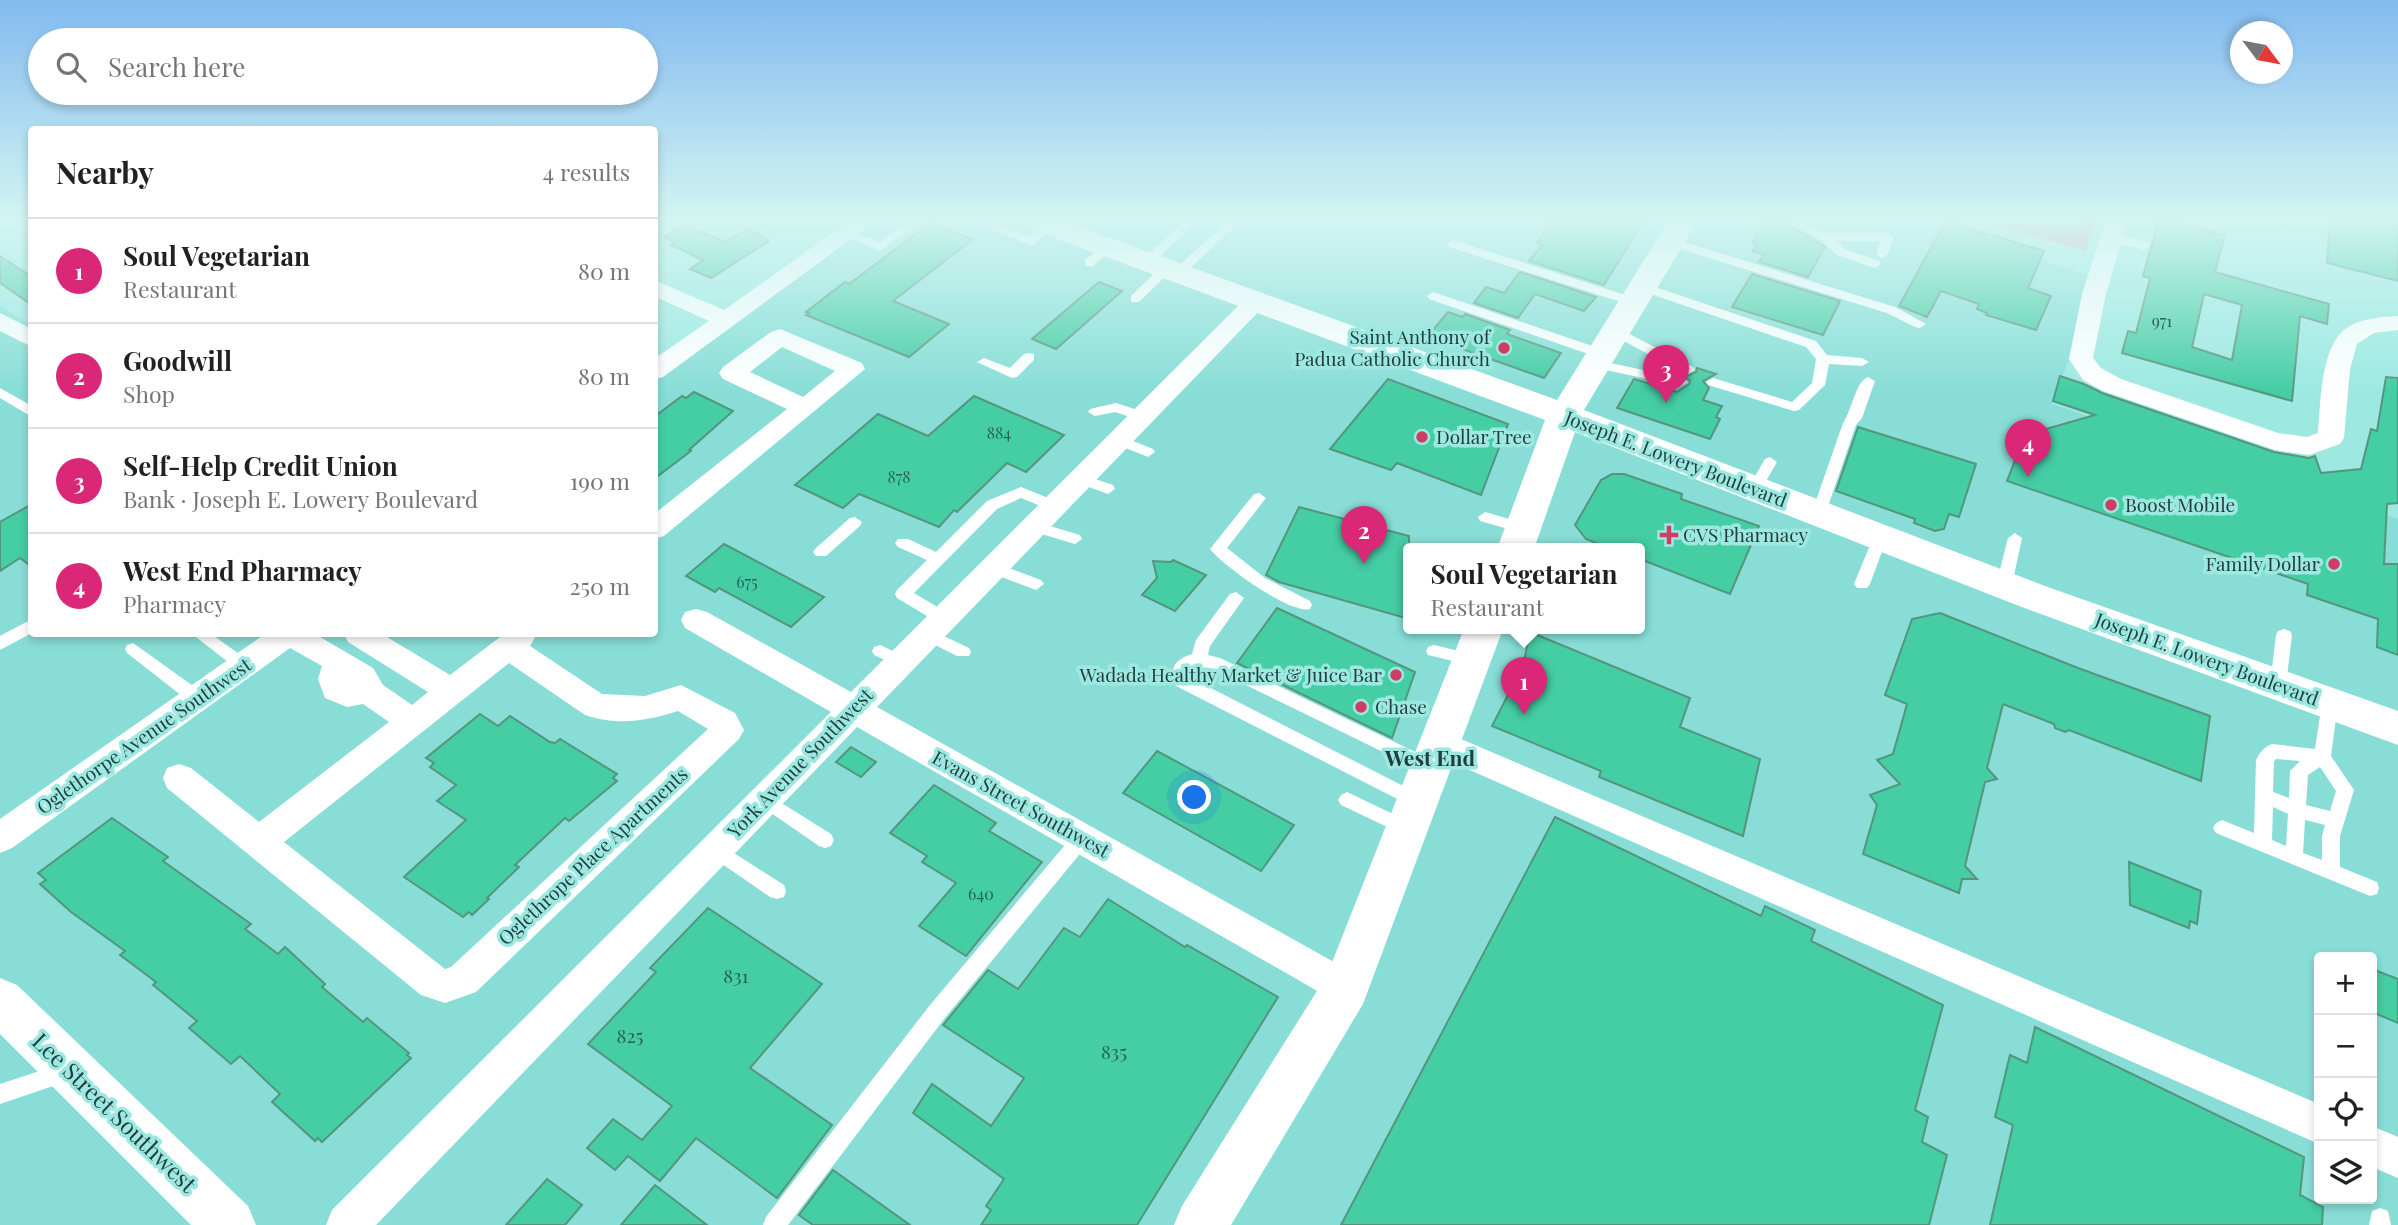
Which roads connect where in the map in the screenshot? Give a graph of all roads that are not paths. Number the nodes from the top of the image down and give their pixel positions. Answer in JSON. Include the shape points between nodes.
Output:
{"nodes":[{"id":1,"x":787,"y":277,"type":"edge"},
{"id":2,"x":1155,"y":277,"type":"edge"},
{"id":3,"x":1188,"y":277,"type":"edge"},
{"id":4,"x":1576,"y":277,"type":"edge"},
{"id":5,"x":1649,"y":277,"type":"edge"},
{"id":6,"x":1802,"y":277,"type":"edge"},
{"id":7,"x":2099,"y":277,"type":"edge"},
{"id":8,"x":658,"y":288,"type":"edge"},
{"id":9,"x":1639,"y":294,"type":"junction"},
{"id":10,"x":1433,"y":296,"type":"dead end"},
{"id":11,"x":1135,"y":299,"type":"dead end"},
{"id":12,"x":1255,"y":302,"type":"junction"},
{"id":13,"x":0,"y":320,"type":"edge"},
{"id":14,"x":727,"y":320,"type":"junction"},
{"id":15,"x":2398,"y":323,"type":"edge"},
{"id":16,"x":1920,"y":324,"type":"dead end"},
{"id":17,"x":1763,"y":328,"type":"junction"},
{"id":18,"x":28,"y":338,"type":"edge"},
{"id":19,"x":1756,"y":341,"type":"dead end"},
{"id":20,"x":1605,"y":349,"type":"junction"},
{"id":21,"x":1029,"y":357,"type":"dead end"},
{"id":22,"x":1823,"y":359,"type":"junction"},
{"id":23,"x":984,"y":362,"type":"dead end"},
{"id":24,"x":1862,"y":362,"type":"dead end"},
{"id":25,"x":658,"y":368,"type":"edge"},
{"id":26,"x":1868,"y":381,"type":"dead end"},
{"id":27,"x":1715,"y":385,"type":"dead end"},
{"id":28,"x":0,"y":392,"type":"edge"},
{"id":29,"x":1109,"y":392,"type":"dead end"},
{"id":30,"x":805,"y":408,"type":"dead end"},
{"id":31,"x":28,"y":410,"type":"edge"},
{"id":32,"x":1094,"y":412,"type":"dead end"},
{"id":33,"x":1129,"y":412,"type":"junction"},
{"id":34,"x":1564,"y":415,"type":"junction"},
{"id":35,"x":1118,"y":440,"type":"junction"},
{"id":36,"x":1148,"y":452,"type":"dead end"},
{"id":37,"x":1259,"y":498,"type":"dead end"},
{"id":38,"x":1818,"y":514,"type":"junction"},
{"id":39,"x":1043,"y":516,"type":"junction"},
{"id":40,"x":1485,"y":517,"type":"dead end"},
{"id":41,"x":855,"y":522,"type":"dead end"},
{"id":42,"x":658,"y":526,"type":"edge"},
{"id":43,"x":1518,"y":538,"type":"edge"},
{"id":44,"x":1880,"y":538,"type":"junction"},
{"id":45,"x":2015,"y":538,"type":"dead end"},
{"id":46,"x":1074,"y":539,"type":"dead end"},
{"id":47,"x":903,"y":543,"type":"dead end"},
{"id":48,"x":821,"y":552,"type":"dead end"},
{"id":49,"x":939,"y":559,"type":"junction"},
{"id":50,"x":993,"y":568,"type":"junction"},
{"id":51,"x":1036,"y":584,"type":"dead end"},
{"id":52,"x":1862,"y":584,"type":"dead end"},
{"id":53,"x":2004,"y":585,"type":"junction"},
{"id":54,"x":1236,"y":598,"type":"dead end"},
{"id":55,"x":1304,"y":605,"type":"dead end"},
{"id":56,"x":696,"y":620,"type":"dead end"},
{"id":57,"x":935,"y":626,"type":"junction"},
{"id":58,"x":28,"y":627,"type":"edge"},
{"id":59,"x":2284,"y":635,"type":"dead end"},
{"id":60,"x":204,"y":637,"type":"edge"},
{"id":61,"x":285,"y":637,"type":"edge"},
{"id":62,"x":294,"y":637,"type":"edge"},
{"id":63,"x":364,"y":637,"type":"edge"},
{"id":64,"x":517,"y":640,"type":"edge"},
{"id":65,"x":0,"y":644,"type":"edge"},
{"id":66,"x":1464,"y":647,"type":"edge"},
{"id":67,"x":133,"y":649,"type":"dead end"},
{"id":68,"x":963,"y":652,"type":"dead end"},
{"id":69,"x":1199,"y":659,"type":"junction"},
{"id":70,"x":243,"y":665,"type":"junction"},
{"id":71,"x":2278,"y":685,"type":"junction"},
{"id":72,"x":450,"y":690,"type":"junction"},
{"id":73,"x":197,"y":698,"type":"junction"},
{"id":74,"x":2330,"y":703,"type":"junction"},
{"id":75,"x":853,"y":709,"type":"junction"},
{"id":76,"x":411,"y":721,"type":"junction"},
{"id":77,"x":2398,"y":728,"type":"edge"},
{"id":78,"x":2322,"y":757,"type":"junction"},
{"id":79,"x":179,"y":778,"type":"dead end"},
{"id":80,"x":1426,"y":786,"type":"junction"},
{"id":81,"x":2265,"y":796,"type":"junction"},
{"id":82,"x":764,"y":799,"type":"junction"},
{"id":83,"x":1347,"y":800,"type":"dead end"},
{"id":84,"x":2297,"y":810,"type":"junction"},
{"id":85,"x":2336,"y":820,"type":"junction"},
{"id":86,"x":2222,"y":828,"type":"dead end"},
{"id":87,"x":0,"y":838,"type":"edge"},
{"id":88,"x":1082,"y":838,"type":"junction"},
{"id":89,"x":825,"y":840,"type":"dead end"},
{"id":90,"x":259,"y":842,"type":"junction"},
{"id":91,"x":2263,"y":843,"type":"junction"},
{"id":92,"x":715,"y":849,"type":"junction"},
{"id":93,"x":2294,"y":858,"type":"junction"},
{"id":94,"x":2331,"y":873,"type":"junction"},
{"id":95,"x":2371,"y":888,"type":"dead end"},
{"id":96,"x":777,"y":891,"type":"dead end"},
{"id":97,"x":1346,"y":988,"type":"junction"},
{"id":98,"x":0,"y":1001,"type":"edge"},
{"id":99,"x":71,"y":1070,"type":"junction"},
{"id":100,"x":0,"y":1094,"type":"edge"},
{"id":101,"x":2314,"y":1122,"type":"edge"},
{"id":102,"x":2377,"y":1148,"type":"edge"},
{"id":103,"x":2398,"y":1157,"type":"edge"},
{"id":104,"x":212,"y":1217,"type":"edge"},
{"id":105,"x":347,"y":1225,"type":"edge"},
{"id":106,"x":774,"y":1225,"type":"edge"},
{"id":107,"x":1201,"y":1225,"type":"edge"}],
"edges":[{"from":1,"to":14,"type":"street"},
{"from":2,"to":11,"type":"lane"},
{"from":3,"to":12,"type":"main road","name":"Joseph E. Lowery Boulevard"},
{"from":4,"to":9,"type":"lane"},
{"from":5,"to":9,"type":"main road"},
{"from":6,"to":16,"type":"lane"},
{"from":7,"to":15,"type":"street","via":[[2081,359],[2092,374],[2275,441],[2309,446],[2331,438],[2342,348],[2352,335],[2371,326]]},
{"from":8,"to":14,"type":"street"},
{"from":9,"to":17,"type":"lane"},
{"from":9,"to":20,"type":"main road"},
{"from":10,"to":20,"type":"lane"},
{"from":12,"to":33,"type":"street","name":"York Avenue Southwest"},
{"from":12,"to":34,"type":"main road","name":"Joseph E. Lowery Boulevard","via":[[1306,329],[1368,352]]},
{"from":13,"to":18,"type":"street"},
{"from":14,"to":25,"type":"street"},
{"from":17,"to":19,"type":"lane"},
{"from":17,"to":22,"type":"lane","via":[[1811,344]]},
{"from":20,"to":20,"type":"lane","via":[[1684,376]]},
{"from":20,"to":34,"type":"main road"},
{"from":21,"to":23,"type":"lane","via":[[1012,374]]},
{"from":22,"to":24,"type":"lane"},
{"from":22,"to":27,"type":"lane","via":[[1818,385],[1794,407]]},
{"from":26,"to":38,"type":"lane"},
{"from":28,"to":31,"type":"lane"},
{"from":29,"to":33,"type":"lane"},
{"from":30,"to":42,"type":"street"},
{"from":32,"to":33,"type":"lane"},
{"from":33,"to":35,"type":"street","name":"York Avenue Southwest"},
{"from":34,"to":38,"type":"main road","name":"Joseph E. Lowery Boulevard","via":[[1762,476]]},
{"from":34,"to":43,"type":"main road"},
{"from":35,"to":36,"type":"lane"},
{"from":35,"to":39,"type":"street","name":"York Avenue Southwest","via":[[1094,484]]},
{"from":37,"to":55,"type":"lane","via":[[1218,550],[1260,582]]},
{"from":38,"to":44,"type":"main road","name":"Joseph E. Lowery Boulevard"},
{"from":39,"to":46,"type":"lane"},
{"from":39,"to":49,"type":"lane","via":[[1021,492],[992,505]]},
{"from":39,"to":50,"type":"street","name":"York Avenue Southwest"},
{"from":40,"to":43,"type":"lane"},
{"from":41,"to":48,"type":"lane"},
{"from":44,"to":52,"type":"lane"},
{"from":44,"to":53,"type":"main road","name":"Joseph E. Lowery Boulevard"},
{"from":45,"to":53,"type":"lane"},
{"from":47,"to":49,"type":"lane"},
{"from":49,"to":57,"type":"lane","via":[[903,594]]},
{"from":50,"to":51,"type":"lane"},
{"from":50,"to":57,"type":"street","name":"York Avenue Southwest"},
{"from":53,"to":71,"type":"main road","name":"Joseph E. Lowery Boulevard"},
{"from":54,"to":69,"type":"lane","via":[[1202,644]]},
{"from":56,"to":75,"type":"street","name":"Evans Street Southwest"},
{"from":57,"to":68,"type":"lane"},
{"from":57,"to":75,"type":"street","name":"York Avenue Southwest","via":[[890,656]]},
{"from":58,"to":65,"type":"lane"},
{"from":59,"to":71,"type":"lane"},
{"from":60,"to":70,"type":"lane"},
{"from":61,"to":70,"type":"street","name":"Oglethorpe Avenue Southwest"},
{"from":62,"to":76,"type":"street","via":[[338,663],[336,689],[347,695],[368,691]]},
{"from":63,"to":72,"type":"street"},
{"from":64,"to":72,"type":"street","name":"Oglethrope Place Apartments"},
{"from":64,"to":90,"type":"street","name":"Oglethrope Place Apartments","via":[[596,706],[645,709],[681,698],[724,722],[728,730],[463,980],[445,986],[434,983]]},
{"from":66,"to":80,"type":"main road"},
{"from":67,"to":73,"type":"lane"},
{"from":69,"to":80,"type":"lane","via":[[1227,668]]},
{"from":69,"to":80,"type":"lane","via":[[1181,667],[1182,681]]},
{"from":70,"to":73,"type":"street","name":"Oglethorpe Avenue Southwest"},
{"from":71,"to":74,"type":"main road","name":"Joseph E. Lowery Boulevard"},
{"from":72,"to":76,"type":"street","name":"Oglethrope Place Apartments"},
{"from":73,"to":87,"type":"street","name":"Oglethorpe Avenue Southwest"},
{"from":74,"to":77,"type":"main road","name":"Joseph E. Lowery Boulevard"},
{"from":74,"to":78,"type":"lane"},
{"from":75,"to":82,"type":"street","name":"York Avenue Southwest"},
{"from":75,"to":88,"type":"street","name":"Evans Street Southwest"},
{"from":76,"to":90,"type":"street","name":"Oglethrope Place Apartments"},
{"from":78,"to":81,"type":"lane","via":[[2272,751],[2265,760]]},
{"from":78,"to":84,"type":"lane","via":[[2300,771]]},
{"from":78,"to":85,"type":"lane","via":[[2345,790]]},
{"from":79,"to":90,"type":"street","name":"Oglethrope Place Apartments"},
{"from":80,"to":83,"type":"lane"},
{"from":80,"to":97,"type":"main road"},
{"from":80,"to":101,"type":"street"},
{"from":81,"to":84,"type":"lane"},
{"from":81,"to":91,"type":"lane"},
{"from":82,"to":89,"type":"lane"},
{"from":82,"to":92,"type":"street","name":"York Avenue Southwest"},
{"from":84,"to":85,"type":"lane"},
{"from":84,"to":93,"type":"lane"},
{"from":85,"to":94,"type":"lane"},
{"from":86,"to":91,"type":"lane"},
{"from":88,"to":97,"type":"street","name":"Evans Street Southwest"},
{"from":88,"to":106,"type":"lane","via":[[937,1012]]},
{"from":91,"to":93,"type":"lane"},
{"from":92,"to":96,"type":"lane"},
{"from":92,"to":105,"type":"street","name":"York Avenue Southwest"},
{"from":93,"to":94,"type":"lane"},
{"from":94,"to":95,"type":"lane"},
{"from":97,"to":107,"type":"main road"},
{"from":98,"to":99,"type":"main road","name":"Lee Street Southwest"},
{"from":99,"to":100,"type":"lane"},
{"from":99,"to":104,"type":"main road","name":"Lee Street Southwest"},
{"from":102,"to":103,"type":"street"}]}
